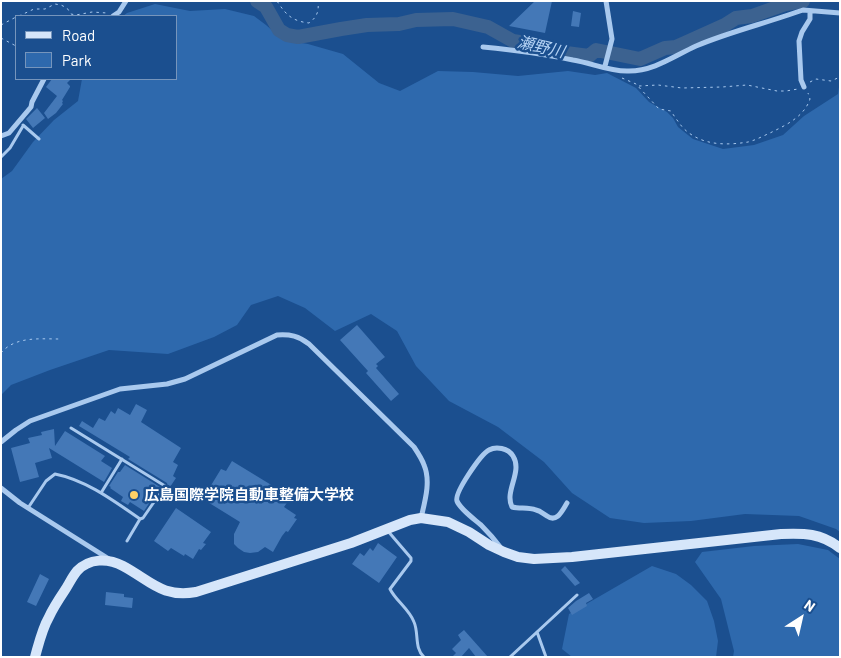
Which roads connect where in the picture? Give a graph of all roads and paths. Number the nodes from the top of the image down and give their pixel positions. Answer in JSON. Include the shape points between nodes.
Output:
{"nodes":[{"id":1,"x":126,"y":1,"type":"edge"},
{"id":2,"x":277,"y":1,"type":"edge"},
{"id":3,"x":280,"y":1,"type":"edge"},
{"id":4,"x":318,"y":1,"type":"edge"},
{"id":5,"x":606,"y":1,"type":"edge"},
{"id":6,"x":279,"y":4,"type":"junction"},
{"id":7,"x":810,"y":11,"type":"junction"},
{"id":8,"x":840,"y":13,"type":"edge"},
{"id":9,"x":23,"y":15,"type":"edge"},
{"id":10,"x":76,"y":15,"type":"edge"},
{"id":11,"x":76,"y":15,"type":"edge"},
{"id":12,"x":115,"y":15,"type":"edge"},
{"id":13,"x":15,"y":18,"type":"edge"},
{"id":14,"x":1,"y":24,"type":"edge"},
{"id":15,"x":1,"y":38,"type":"edge"},
{"id":16,"x":15,"y":45,"type":"edge"},
{"id":17,"x":483,"y":47,"type":"dead end"},
{"id":18,"x":605,"y":66,"type":"dead end"},
{"id":19,"x":619,"y":76,"type":"dead end"},
{"id":20,"x":840,"y":77,"type":"edge"},
{"id":21,"x":43,"y":80,"type":"edge"},
{"id":22,"x":638,"y":86,"type":"junction"},
{"id":23,"x":804,"y":87,"type":"junction"},
{"id":24,"x":18,"y":122,"type":"junction"},
{"id":25,"x":24,"y":126,"type":"junction"},
{"id":26,"x":1,"y":136,"type":"edge"},
{"id":27,"x":39,"y":139,"type":"dead end"},
{"id":28,"x":1,"y":157,"type":"edge"},
{"id":29,"x":60,"y":338,"type":"dead end"},
{"id":30,"x":1,"y":353,"type":"edge"},
{"id":31,"x":71,"y":428,"type":"dead end"},
{"id":32,"x":1,"y":442,"type":"edge"},
{"id":33,"x":122,"y":459,"type":"junction"},
{"id":34,"x":1,"y":488,"type":"edge"},
{"id":35,"x":102,"y":493,"type":"junction"},
{"id":36,"x":567,"y":504,"type":"dead end"},
{"id":37,"x":28,"y":508,"type":"junction"},
{"id":38,"x":421,"y":518,"type":"junction"},
{"id":39,"x":140,"y":519,"type":"junction"},
{"id":40,"x":386,"y":530,"type":"junction"},
{"id":41,"x":127,"y":541,"type":"dead end"},
{"id":42,"x":840,"y":548,"type":"edge"},
{"id":43,"x":504,"y":552,"type":"junction"},
{"id":44,"x":113,"y":561,"type":"junction"},
{"id":45,"x":577,"y":595,"type":"dead end"},
{"id":46,"x":537,"y":632,"type":"junction"},
{"id":47,"x":35,"y":657,"type":"edge"},
{"id":48,"x":424,"y":657,"type":"edge"},
{"id":49,"x":510,"y":657,"type":"edge"},
{"id":50,"x":546,"y":657,"type":"edge"}],
"edges":[{"from":1,"to":12,"type":"street"},
{"from":2,"to":6,"type":"path"},
{"from":3,"to":6,"type":"path"},
{"from":4,"to":6,"type":"path","via":[[318,13],[309,24],[293,20]]},
{"from":5,"to":18,"type":"street","via":[[612,39]]},
{"from":7,"to":8,"type":"street"},
{"from":7,"to":17,"type":"street","via":[[804,10],[746,28],[654,67],[637,71]]},
{"from":7,"to":23,"type":"street","via":[[810,19],[799,41]]},
{"from":9,"to":10,"type":"path","via":[[55,4]]},
{"from":11,"to":12,"type":"path","via":[[92,12]]},
{"from":13,"to":14,"type":"path"},
{"from":15,"to":16,"type":"path"},
{"from":19,"to":22,"type":"path"},
{"from":20,"to":23,"type":"path","via":[[831,81],[816,79]]},
{"from":21,"to":24,"type":"street","via":[[31,107]]},
{"from":22,"to":23,"type":"path","via":[[746,85],[786,91]]},
{"from":22,"to":23,"type":"path","via":[[659,109],[671,111],[688,132],[700,139],[722,144],[750,142],[793,120],[810,101]]},
{"from":24,"to":25,"type":"lane"},
{"from":24,"to":26,"type":"street","via":[[9,133]]},
{"from":25,"to":27,"type":"lane"},
{"from":25,"to":28,"type":"lane"},
{"from":29,"to":30,"type":"path","via":[[24,340],[6,347]]},
{"from":31,"to":33,"type":"lane"},
{"from":32,"to":38,"type":"street","via":[[30,421],[120,389],[167,384],[186,378],[277,335],[287,334],[309,344],[414,447],[427,472],[426,501]]},
{"from":33,"to":35,"type":"lane"},
{"from":33,"to":39,"type":"lane","via":[[164,486]]},
{"from":34,"to":37,"type":"street"},
{"from":35,"to":37,"type":"lane","via":[[54,474]]},
{"from":35,"to":39,"type":"lane"},
{"from":36,"to":43,"type":"street","via":[[554,519],[535,509],[512,507],[510,496],[516,462],[504,449],[488,450],[456,497],[457,502]]},
{"from":37,"to":44,"type":"street"},
{"from":38,"to":40,"type":"street"},
{"from":38,"to":43,"type":"street","via":[[448,522]]},
{"from":39,"to":41,"type":"lane"},
{"from":40,"to":44,"type":"street","via":[[184,594],[160,588]]},
{"from":40,"to":48,"type":"lane","via":[[411,558],[390,589],[414,622],[418,647]]},
{"from":42,"to":43,"type":"street","via":[[833,542],[802,533],[572,558],[534,559]]},
{"from":44,"to":47,"type":"street","via":[[95,561],[77,571],[48,618]]},
{"from":45,"to":46,"type":"lane"},
{"from":46,"to":49,"type":"lane"},
{"from":46,"to":50,"type":"lane"}]}
